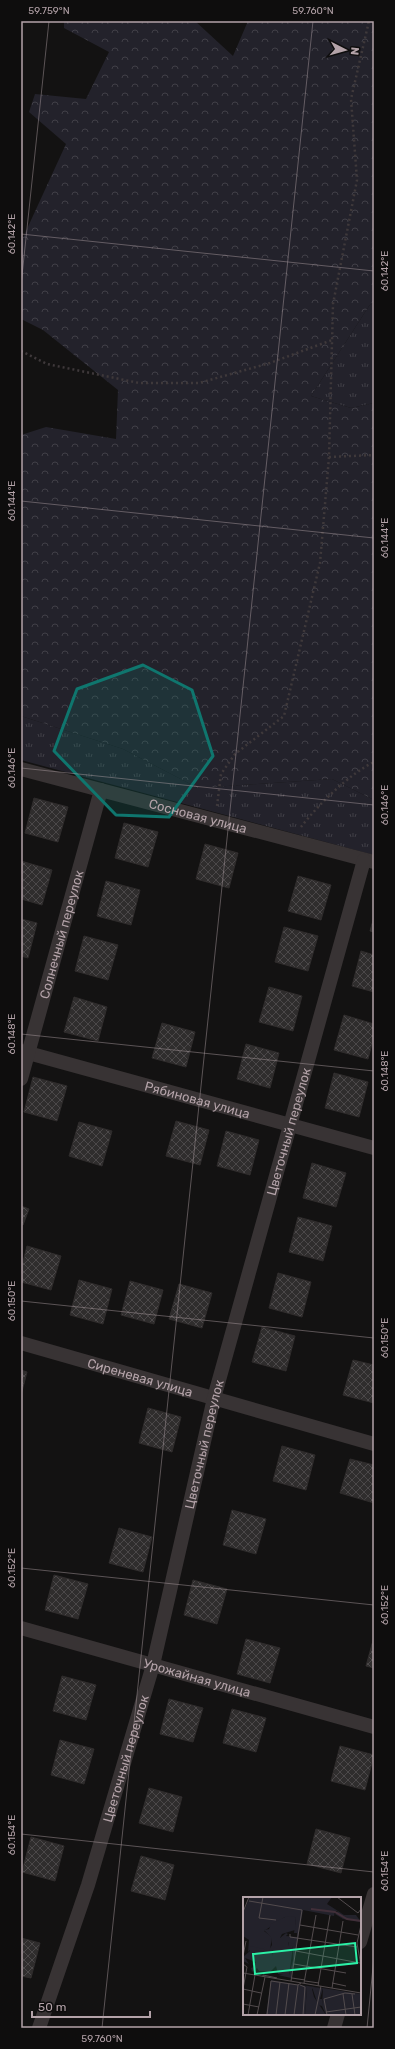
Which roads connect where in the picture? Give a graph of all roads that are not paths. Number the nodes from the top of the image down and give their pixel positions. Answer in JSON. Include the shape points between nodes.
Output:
{"nodes":[{"id":1,"x":21,"y":769,"type":"edge"},
{"id":2,"x":101,"y":790,"type":"junction"},
{"id":3,"x":369,"y":861,"type":"edge"},
{"id":4,"x":25,"y":1052,"type":"edge"},
{"id":5,"x":21,"y":1079,"type":"edge"},
{"id":6,"x":289,"y":1125,"type":"junction"},
{"id":7,"x":374,"y":1148,"type":"edge"},
{"id":8,"x":21,"y":1343,"type":"edge"},
{"id":9,"x":214,"y":1398,"type":"junction"},
{"id":10,"x":374,"y":1444,"type":"edge"},
{"id":11,"x":21,"y":1628,"type":"edge"},
{"id":12,"x":153,"y":1665,"type":"junction"},
{"id":13,"x":374,"y":1728,"type":"edge"},
{"id":14,"x":374,"y":1894,"type":"edge"},
{"id":15,"x":361,"y":1939,"type":"edge"},
{"id":16,"x":338,"y":2015,"type":"edge"},
{"id":17,"x":39,"y":2028,"type":"edge"},
{"id":18,"x":334,"y":2028,"type":"edge"}],
"edges":[{"from":1,"to":2,"type":"street","name":"Сосновая улица"},
{"from":2,"to":3,"type":"street","name":"Сосновая улица"},
{"from":2,"to":4,"type":"street","name":"Солнечный переулок"},
{"from":3,"to":6,"type":"street","name":"Цветочный переулок"},
{"from":4,"to":5,"type":"street","name":"Солнечный переулок"},
{"from":4,"to":6,"type":"street","name":"Рябиновая улица"},
{"from":6,"to":7,"type":"street","name":"Рябиновая улица"},
{"from":6,"to":9,"type":"street","name":"Цветочный переулок"},
{"from":8,"to":9,"type":"street","name":"Сиреневая улица"},
{"from":9,"to":10,"type":"street","name":"Сиреневая улица"},
{"from":9,"to":12,"type":"street","name":"Цветочный переулок"},
{"from":11,"to":12,"type":"street","name":"Урожайная улица"},
{"from":12,"to":13,"type":"street","name":"Урожайная улица"},
{"from":12,"to":17,"type":"street","name":"Цветочный переулок","via":[[88,1885]]},
{"from":14,"to":15,"type":"street"},
{"from":16,"to":18,"type":"street"}]}
